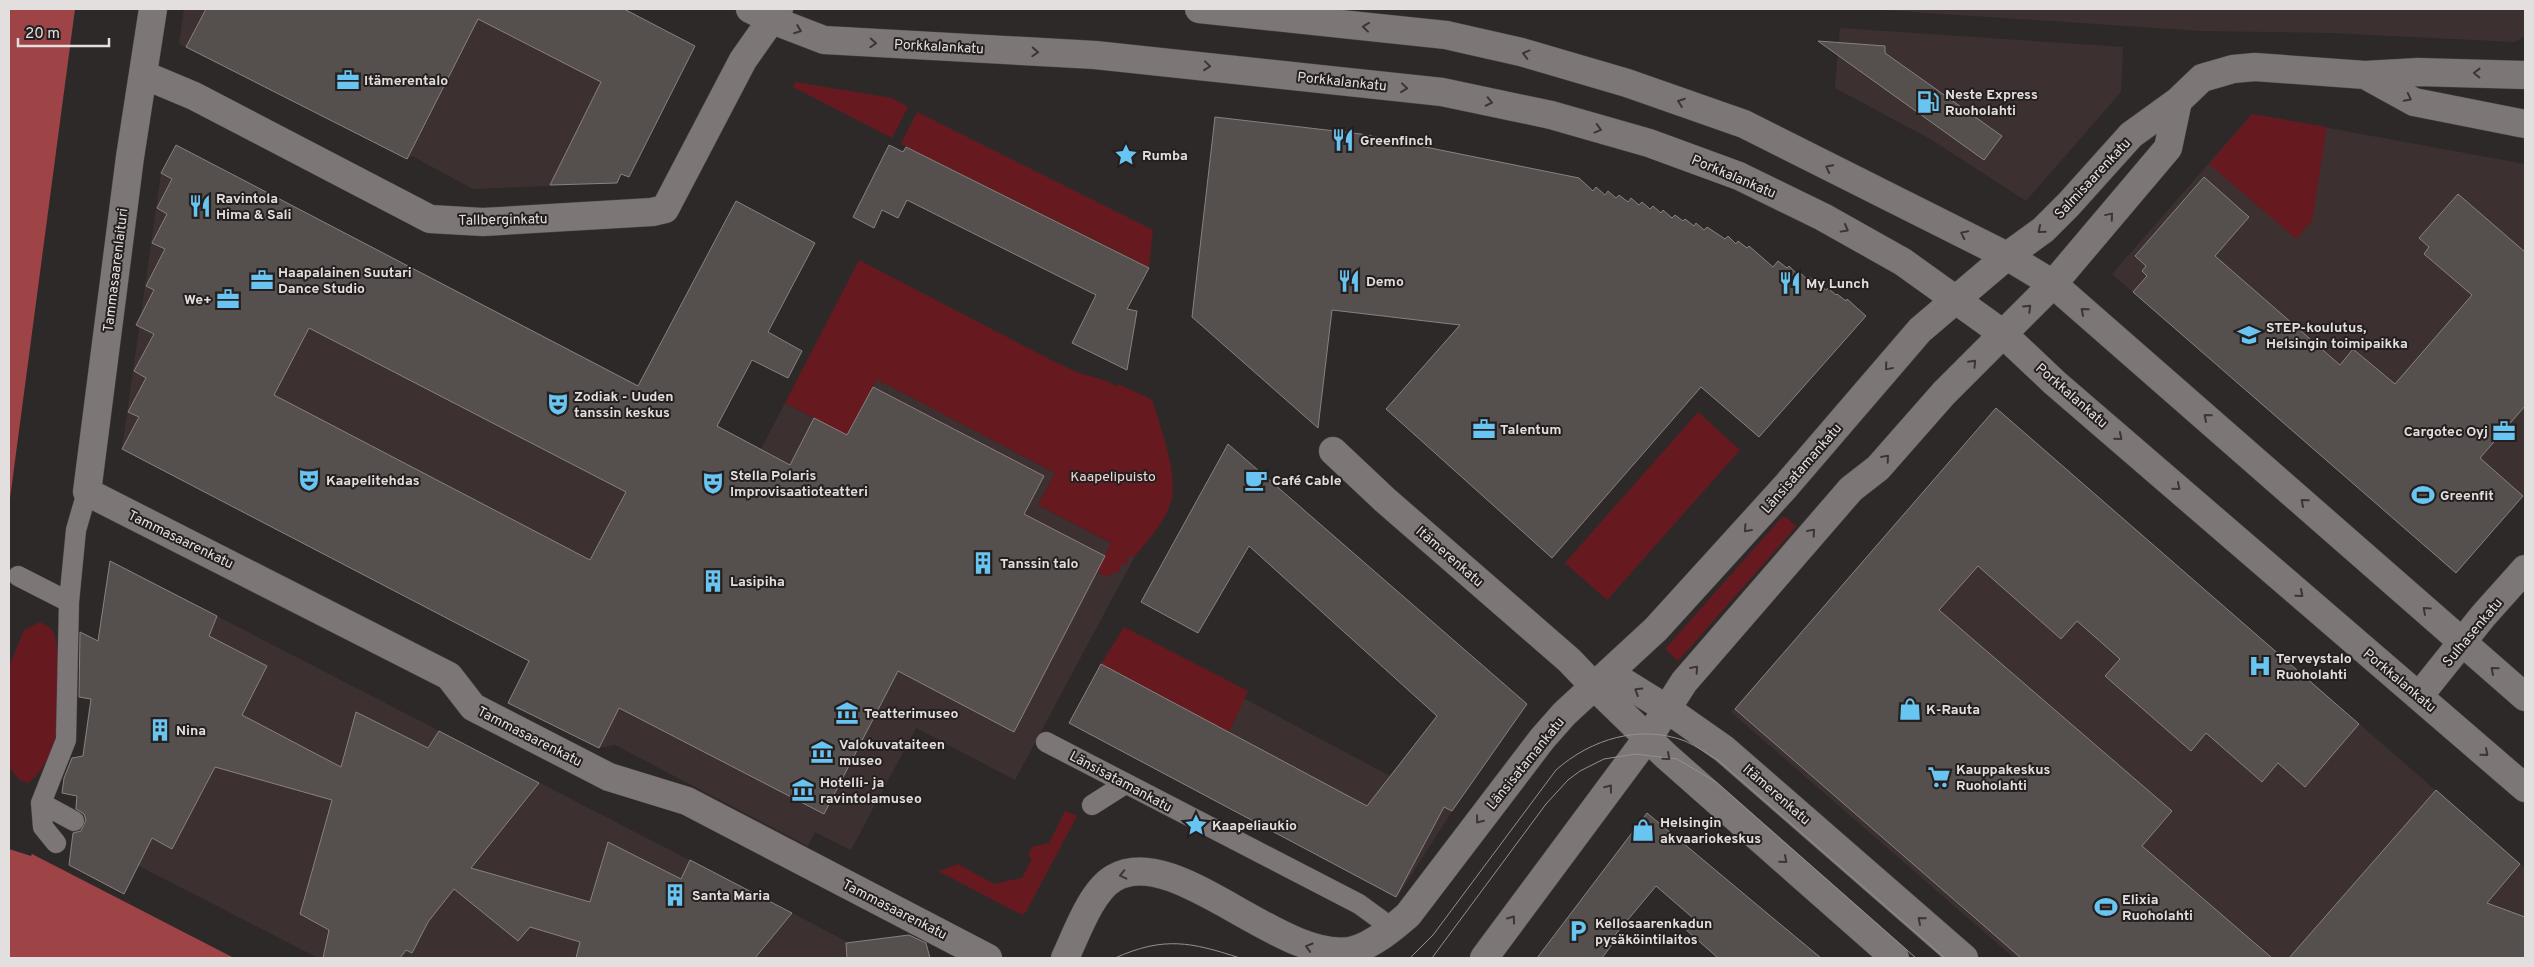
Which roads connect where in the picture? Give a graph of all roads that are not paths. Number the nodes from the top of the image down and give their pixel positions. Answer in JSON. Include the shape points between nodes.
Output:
{"nodes":[{"id":1,"x":153,"y":9,"type":"edge"},
{"id":2,"x":1199,"y":9,"type":"edge"},
{"id":3,"x":767,"y":12,"type":"edge"},
{"id":4,"x":144,"y":75,"type":"junction"},
{"id":5,"x":2365,"y":75,"type":"junction"},
{"id":6,"x":2525,"y":75,"type":"edge"},
{"id":7,"x":2178,"y":101,"type":"junction"},
{"id":8,"x":2525,"y":124,"type":"edge"},
{"id":9,"x":2007,"y":256,"type":"junction"},
{"id":10,"x":2053,"y":284,"type":"junction"},
{"id":11,"x":1958,"y":300,"type":"junction"},
{"id":12,"x":2002,"y":333,"type":"junction"},
{"id":13,"x":1333,"y":451,"type":"dead end"},
{"id":14,"x":87,"y":492,"type":"junction"},
{"id":15,"x":2525,"y":569,"type":"edge"},
{"id":16,"x":18,"y":576,"type":"dead end"},
{"id":17,"x":69,"y":602,"type":"junction"},
{"id":18,"x":2462,"y":642,"type":"junction"},
{"id":19,"x":1602,"y":680,"type":"junction"},
{"id":20,"x":2419,"y":696,"type":"junction"},
{"id":21,"x":2525,"y":697,"type":"edge"},
{"id":22,"x":1667,"y":709,"type":"junction"},
{"id":23,"x":1647,"y":739,"type":"junction"},
{"id":24,"x":1046,"y":742,"type":"dead end"},
{"id":25,"x":1125,"y":784,"type":"junction"},
{"id":26,"x":2525,"y":788,"type":"edge"},
{"id":27,"x":41,"y":803,"type":"junction"},
{"id":28,"x":1092,"y":805,"type":"dead end"},
{"id":29,"x":74,"y":821,"type":"dead end"},
{"id":30,"x":56,"y":843,"type":"dead end"},
{"id":31,"x":1381,"y":920,"type":"dead end"},
{"id":32,"x":1356,"y":954,"type":"edge"},
{"id":33,"x":988,"y":958,"type":"edge"},
{"id":34,"x":1065,"y":958,"type":"edge"},
{"id":35,"x":1484,"y":958,"type":"edge"},
{"id":36,"x":1895,"y":958,"type":"edge"},
{"id":37,"x":1964,"y":958,"type":"edge"}],
"edges":[{"from":1,"to":4,"type":"main road","name":"Tammasaarenlaituri"},
{"from":9,"to":2,"type":"main road","one_way":true,"via":[[1744,124],[1627,83],[1520,52],[1446,35]]},
{"from":3,"to":4,"type":"main road","name":"Tallberginkatu","via":[[665,209],[652,212],[483,222],[430,219],[194,96]]},
{"from":3,"to":11,"type":"main road","name":"Porkkalankatu","one_way":true,"via":[[824,40],[1095,55],[1210,66],[1442,92],[1550,116],[1649,143],[1739,176],[1823,216],[1903,262]]},
{"from":4,"to":14,"type":"main road","name":"Tammasaarenlaituri","via":[[130,156]]},
{"from":6,"to":5,"type":"main road","name":"Salmisaarenkatu","one_way":true,"via":[[2418,72]]},
{"from":5,"to":7,"type":"main road","name":"Salmisaarenkatu","via":[[2255,67],[2233,69],[2202,78]]},
{"from":5,"to":8,"type":"main road","name":"Salmisaarenkatu","one_way":true,"via":[[2414,102]]},
{"from":7,"to":9,"type":"main road","name":"Salmisaarenkatu","one_way":true,"via":[[2131,135],[2043,230]]},
{"from":10,"to":7,"type":"main road","one_way":true,"via":[[2168,148]]},
{"from":9,"to":10,"type":"main road"},
{"from":9,"to":11,"type":"main road","name":"Länsisatamankatu"},
{"from":12,"to":10,"type":"main road","one_way":true},
{"from":18,"to":10,"type":"main road","one_way":true},
{"from":11,"to":12,"type":"main road","name":"Porkkalankatu"},
{"from":11,"to":19,"type":"main road","name":"Länsisatamankatu","one_way":true,"via":[[1920,330],[1786,486],[1656,629]]},
{"from":12,"to":20,"type":"main road","name":"Porkkalankatu","one_way":true},
{"from":22,"to":12,"type":"main road","one_way":true,"via":[[1684,682],[1823,519],[1850,490],[1878,468]]},
{"from":13,"to":19,"type":"main road","name":"Itämerenkatu","via":[[1569,660]]},
{"from":14,"to":17,"type":"street","name":"Tammasaarenlaituri","via":[[76,530]]},
{"from":14,"to":33,"type":"main road","name":"Tammasaarenkatu","via":[[449,676],[473,707],[488,715],[609,777],[687,801]]},
{"from":15,"to":18,"type":"main road","name":"Sulhasenkatu"},
{"from":16,"to":17,"type":"street"},
{"from":17,"to":27,"type":"street","name":"Tammasaarenlaituri","via":[[66,740]]},
{"from":18,"to":20,"type":"main road","name":"Sulhasenkatu"},
{"from":21,"to":18,"type":"main road","one_way":true},
{"from":22,"to":19,"type":"main road","name":"Itämerenkatu","one_way":true},
{"from":19,"to":23,"type":"main road","name":"Itämerenkatu"},
{"from":19,"to":32,"type":"main road","name":"Länsisatamankatu","one_way":true,"via":[[1542,739],[1408,915]]},
{"from":20,"to":26,"type":"main road","name":"Porkkalankatu","one_way":true},
{"from":22,"to":23,"type":"main road"},
{"from":37,"to":22,"type":"main road","name":"Itämerenkatu","one_way":true,"via":[[1730,754]]},
{"from":35,"to":23,"type":"main road","one_way":true},
{"from":23,"to":36,"type":"main road","name":"Itämerenkatu","one_way":true},
{"from":24,"to":25,"type":"street","name":"Länsisatamankatu"},
{"from":25,"to":28,"type":"street"},
{"from":25,"to":31,"type":"street","name":"Länsisatamankatu","via":[[1359,904]]},
{"from":27,"to":29,"type":"street"},
{"from":27,"to":30,"type":"street","via":[[43,827]]},
{"from":32,"to":34,"type":"main road","name":"Länsisatamankatu","one_way":true,"via":[[1305,946],[1170,878],[1141,872],[1114,878],[1097,893]]}]}
